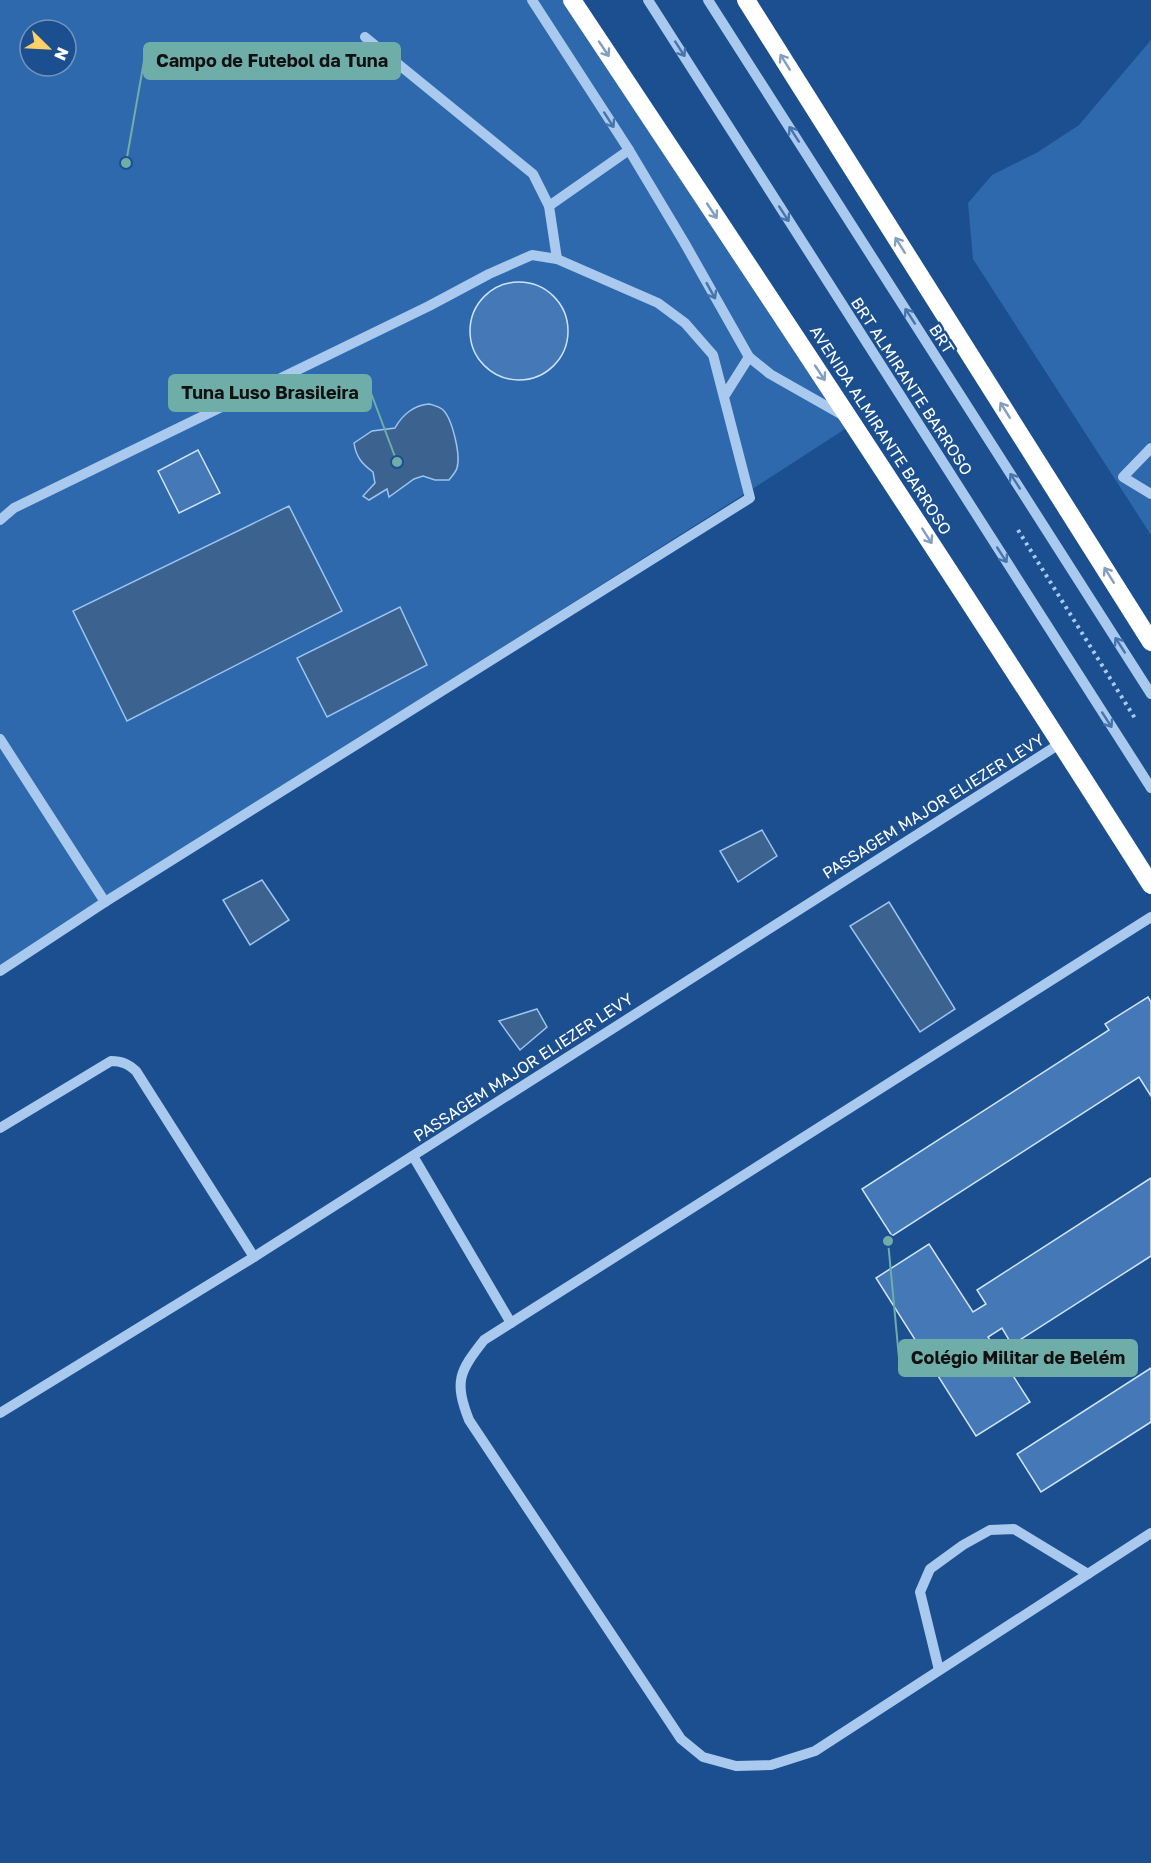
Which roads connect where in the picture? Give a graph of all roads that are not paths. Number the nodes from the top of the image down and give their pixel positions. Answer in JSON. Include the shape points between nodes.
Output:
{"nodes":[{"id":1,"x":532,"y":0,"type":"edge"},
{"id":2,"x":572,"y":0,"type":"edge"},
{"id":3,"x":648,"y":0,"type":"edge"},
{"id":4,"x":708,"y":0,"type":"edge"},
{"id":5,"x":746,"y":0,"type":"edge"},
{"id":6,"x":365,"y":37,"type":"dead end"},
{"id":7,"x":628,"y":150,"type":"junction"},
{"id":8,"x":549,"y":206,"type":"junction"},
{"id":9,"x":557,"y":259,"type":"junction"},
{"id":10,"x":749,"y":357,"type":"junction"},
{"id":11,"x":725,"y":395,"type":"junction"},
{"id":12,"x":852,"y":421,"type":"junction"},
{"id":13,"x":1151,"y":448,"type":"edge"},
{"id":14,"x":1151,"y":494,"type":"edge"},
{"id":15,"x":0,"y":520,"type":"edge"},
{"id":16,"x":1151,"y":642,"type":"edge"},
{"id":17,"x":1151,"y":694,"type":"edge"},
{"id":18,"x":0,"y":739,"type":"edge"},
{"id":19,"x":1061,"y":743,"type":"junction"},
{"id":20,"x":1151,"y":788,"type":"edge"},
{"id":21,"x":1151,"y":885,"type":"edge"},
{"id":22,"x":105,"y":902,"type":"junction"},
{"id":23,"x":1151,"y":917,"type":"edge"},
{"id":24,"x":0,"y":971,"type":"edge"},
{"id":25,"x":0,"y":1128,"type":"edge"},
{"id":26,"x":413,"y":1156,"type":"junction"},
{"id":27,"x":254,"y":1257,"type":"junction"},
{"id":28,"x":511,"y":1323,"type":"junction"},
{"id":29,"x":0,"y":1413,"type":"edge"},
{"id":30,"x":1151,"y":1533,"type":"edge"},
{"id":31,"x":1088,"y":1574,"type":"junction"},
{"id":32,"x":939,"y":1670,"type":"junction"}],
"edges":[{"from":1,"to":7,"type":"street","one_way":true},
{"from":2,"to":12,"type":"highway","name":"AVENIDA ALMIRANTE BARROSO","one_way":true},
{"from":3,"to":20,"type":"street","name":"BRT ALMIRANTE BARROSO","one_way":true},
{"from":17,"to":4,"type":"street","name":"BRT","one_way":true},
{"from":16,"to":5,"type":"highway","one_way":true},
{"from":6,"to":8,"type":"street","via":[[533,174]]},
{"from":7,"to":8,"type":"street"},
{"from":7,"to":10,"type":"street","one_way":true},
{"from":8,"to":9,"type":"street"},
{"from":9,"to":11,"type":"street","via":[[658,303],[685,323],[713,355]]},
{"from":9,"to":15,"type":"street","via":[[532,255],[489,274],[14,508]]},
{"from":10,"to":11,"type":"street"},
{"from":10,"to":12,"type":"street","via":[[770,374]]},
{"from":11,"to":22,"type":"street","via":[[750,498]]},
{"from":12,"to":19,"type":"highway","name":"AVENIDA ALMIRANTE BARROSO","one_way":true},
{"from":13,"to":14,"type":"street","via":[[1123,477]]},
{"from":18,"to":22,"type":"street"},
{"from":19,"to":21,"type":"highway","name":"AVENIDA ALMIRANTE BARROSO"},
{"from":19,"to":26,"type":"street","name":"PASSAGEM MAJOR ELIEZER LEVY"},
{"from":22,"to":24,"type":"street"},
{"from":23,"to":28,"type":"street"},
{"from":25,"to":27,"type":"street","via":[[111,1061],[129,1064]]},
{"from":26,"to":27,"type":"street","name":"PASSAGEM MAJOR ELIEZER LEVY"},
{"from":26,"to":28,"type":"street"},
{"from":27,"to":29,"type":"street","name":"PASSAGEM MAJOR ELIEZER LEVY"},
{"from":28,"to":32,"type":"street","via":[[484,1340],[460,1378],[460,1398],[469,1419],[681,1739],[703,1757],[736,1766],[771,1765],[815,1751]]},
{"from":30,"to":31,"type":"street"},
{"from":31,"to":32,"type":"street"},
{"from":31,"to":32,"type":"street","via":[[1014,1529],[990,1530],[963,1545],[930,1569],[920,1593]]}]}
